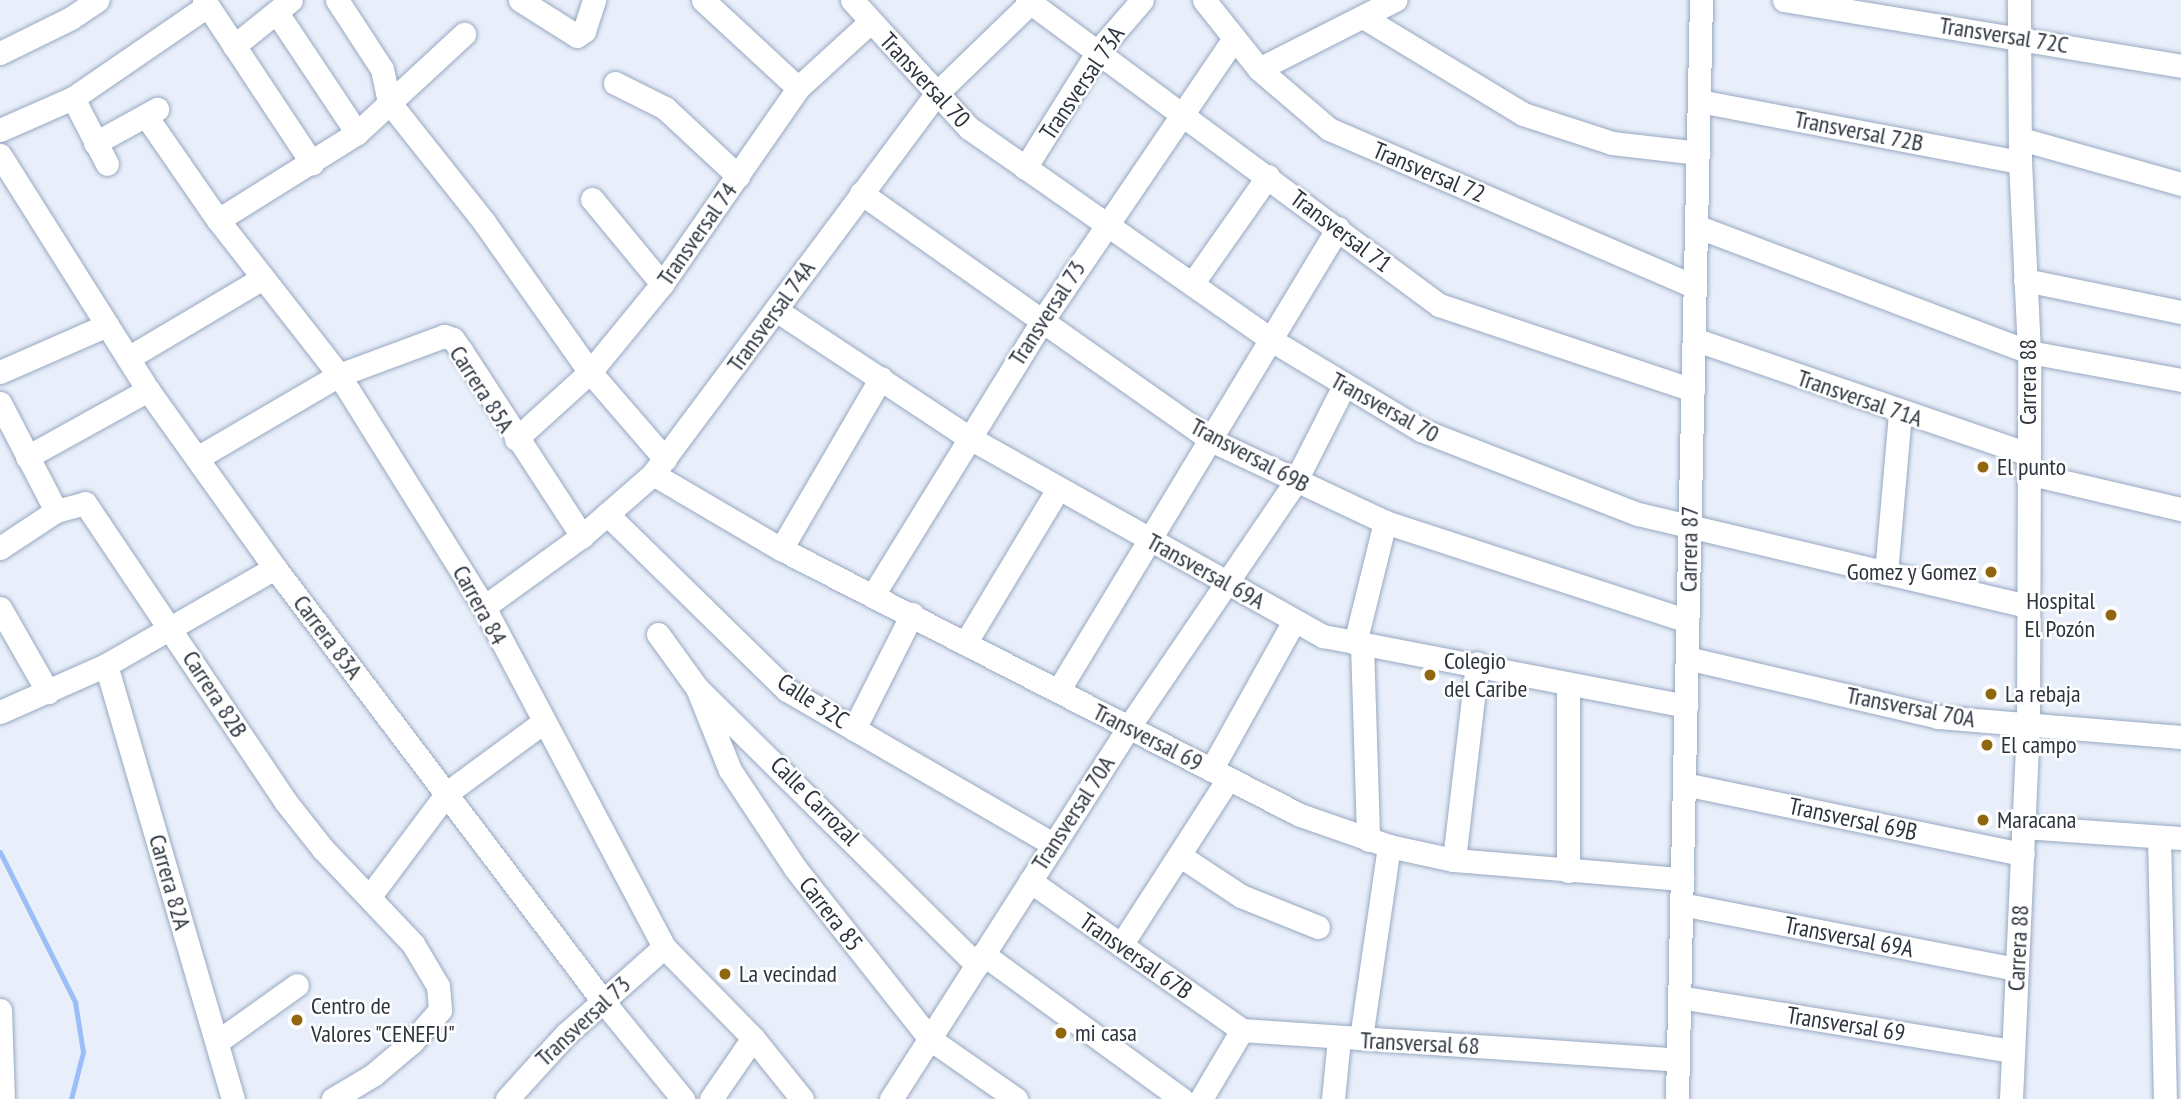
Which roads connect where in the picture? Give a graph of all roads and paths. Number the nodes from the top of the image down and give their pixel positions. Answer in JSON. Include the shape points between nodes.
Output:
{"nodes":[{"id":1,"x":98,"y":0,"type":"edge"},
{"id":2,"x":337,"y":0,"type":"edge"},
{"id":3,"x":520,"y":0,"type":"edge"},
{"id":4,"x":594,"y":0,"type":"edge"},
{"id":5,"x":703,"y":0,"type":"edge"},
{"id":6,"x":852,"y":0,"type":"edge"},
{"id":7,"x":1142,"y":0,"type":"edge"},
{"id":8,"x":1204,"y":0,"type":"edge"},
{"id":9,"x":1395,"y":0,"type":"edge"},
{"id":10,"x":1701,"y":0,"type":"edge"},
{"id":11,"x":1784,"y":0,"type":"edge"},
{"id":12,"x":2019,"y":0,"type":"edge"},
{"id":13,"x":1030,"y":1,"type":"edge"},
{"id":14,"x":206,"y":3,"type":"edge"},
{"id":15,"x":284,"y":6,"type":"edge"},
{"id":16,"x":1363,"y":16,"type":"junction"},
{"id":17,"x":870,"y":22,"type":"junction"},
{"id":18,"x":464,"y":34,"type":"dead end"},
{"id":19,"x":2018,"y":36,"type":"junction"},
{"id":20,"x":1233,"y":40,"type":"junction"},
{"id":21,"x":234,"y":46,"type":"junction"},
{"id":22,"x":1098,"y":51,"type":"junction"},
{"id":23,"x":0,"y":53,"type":"edge"},
{"id":24,"x":2181,"y":66,"type":"edge"},
{"id":25,"x":1259,"y":69,"type":"junction"},
{"id":26,"x":615,"y":83,"type":"dead end"},
{"id":27,"x":798,"y":88,"type":"junction"},
{"id":28,"x":936,"y":94,"type":"junction"},
{"id":29,"x":73,"y":98,"type":"junction"},
{"id":30,"x":1699,"y":101,"type":"junction"},
{"id":31,"x":389,"y":102,"type":"junction"},
{"id":32,"x":1182,"y":113,"type":"junction"},
{"id":33,"x":0,"y":130,"type":"edge"},
{"id":34,"x":357,"y":133,"type":"junction"},
{"id":35,"x":95,"y":143,"type":"junction"},
{"id":36,"x":2020,"y":150,"type":"junction"},
{"id":37,"x":1698,"y":153,"type":"junction"},
{"id":38,"x":0,"y":155,"type":"edge"},
{"id":39,"x":312,"y":163,"type":"junction"},
{"id":40,"x":107,"y":164,"type":"dead end"},
{"id":41,"x":1025,"y":169,"type":"junction"},
{"id":42,"x":738,"y":176,"type":"junction"},
{"id":43,"x":1268,"y":176,"type":"junction"},
{"id":44,"x":2181,"y":184,"type":"edge"},
{"id":45,"x":861,"y":193,"type":"junction"},
{"id":46,"x":592,"y":199,"type":"dead end"},
{"id":47,"x":218,"y":220,"type":"junction"},
{"id":48,"x":1106,"y":223,"type":"junction"},
{"id":49,"x":1696,"y":226,"type":"junction"},
{"id":50,"x":1339,"y":228,"type":"junction"},
{"id":51,"x":263,"y":278,"type":"junction"},
{"id":52,"x":2025,"y":280,"type":"junction"},
{"id":53,"x":662,"y":284,"type":"junction"},
{"id":54,"x":1192,"y":284,"type":"junction"},
{"id":55,"x":1695,"y":287,"type":"junction"},
{"id":56,"x":776,"y":310,"type":"junction"},
{"id":57,"x":2181,"y":312,"type":"edge"},
{"id":58,"x":1042,"y":321,"type":"junction"},
{"id":59,"x":107,"y":325,"type":"junction"},
{"id":60,"x":1694,"y":339,"type":"junction"},
{"id":61,"x":1273,"y":341,"type":"junction"},
{"id":62,"x":2029,"y":352,"type":"junction"},
{"id":63,"x":128,"y":358,"type":"junction"},
{"id":64,"x":0,"y":372,"type":"edge"},
{"id":65,"x":590,"y":372,"type":"junction"},
{"id":66,"x":339,"y":375,"type":"junction"},
{"id":67,"x":881,"y":378,"type":"junction"},
{"id":68,"x":2181,"y":380,"type":"edge"},
{"id":69,"x":1344,"y":386,"type":"junction"},
{"id":70,"x":148,"y":390,"type":"junction"},
{"id":71,"x":1693,"y":390,"type":"junction"},
{"id":72,"x":0,"y":403,"type":"edge"},
{"id":73,"x":1900,"y":413,"type":"junction"},
{"id":74,"x":968,"y":438,"type":"junction"},
{"id":75,"x":516,"y":439,"type":"junction"},
{"id":76,"x":1211,"y":440,"type":"junction"},
{"id":77,"x":15,"y":451,"type":"edge"},
{"id":78,"x":197,"y":458,"type":"junction"},
{"id":79,"x":2027,"y":464,"type":"junction"},
{"id":80,"x":659,"y":467,"type":"junction"},
{"id":81,"x":1295,"y":481,"type":"junction"},
{"id":82,"x":1058,"y":489,"type":"junction"},
{"id":83,"x":2181,"y":509,"type":"edge"},
{"id":84,"x":56,"y":511,"type":"junction"},
{"id":85,"x":607,"y":514,"type":"junction"},
{"id":86,"x":1385,"y":522,"type":"junction"},
{"id":87,"x":1689,"y":528,"type":"junction"},
{"id":88,"x":582,"y":536,"type":"junction"},
{"id":89,"x":1149,"y":539,"type":"junction"},
{"id":90,"x":0,"y":548,"type":"edge"},
{"id":91,"x":781,"y":549,"type":"junction"},
{"id":92,"x":275,"y":568,"type":"junction"},
{"id":93,"x":1886,"y":573,"type":"junction"},
{"id":94,"x":1226,"y":584,"type":"junction"},
{"id":95,"x":873,"y":595,"type":"junction"},
{"id":96,"x":2027,"y":606,"type":"junction"},
{"id":97,"x":484,"y":607,"type":"junction"},
{"id":98,"x":0,"y":608,"type":"edge"},
{"id":99,"x":912,"y":614,"type":"junction"},
{"id":100,"x":1294,"y":621,"type":"junction"},
{"id":101,"x":1687,"y":621,"type":"junction"},
{"id":102,"x":171,"y":625,"type":"junction"},
{"id":103,"x":658,"y":634,"type":"dead end"},
{"id":104,"x":966,"y":642,"type":"junction"},
{"id":105,"x":1358,"y":644,"type":"junction"},
{"id":106,"x":1687,"y":658,"type":"junction"},
{"id":107,"x":1477,"y":663,"type":"junction"},
{"id":108,"x":106,"y":665,"type":"junction"},
{"id":109,"x":1568,"y":685,"type":"junction"},
{"id":110,"x":697,"y":688,"type":"junction"},
{"id":111,"x":1058,"y":691,"type":"junction"},
{"id":112,"x":48,"y":692,"type":"junction"},
{"id":113,"x":1686,"y":706,"type":"junction"},
{"id":114,"x":0,"y":712,"type":"edge"},
{"id":115,"x":542,"y":723,"type":"junction"},
{"id":116,"x":2028,"y":726,"type":"junction"},
{"id":117,"x":1128,"y":727,"type":"junction"},
{"id":118,"x":854,"y":729,"type":"junction"},
{"id":119,"x":2181,"y":737,"type":"edge"},
{"id":120,"x":1220,"y":774,"type":"junction"},
{"id":121,"x":1684,"y":784,"type":"junction"},
{"id":122,"x":447,"y":793,"type":"junction"},
{"id":123,"x":2024,"y":827,"type":"junction"},
{"id":124,"x":2170,"y":838,"type":"edge"},
{"id":125,"x":1379,"y":843,"type":"junction"},
{"id":126,"x":1053,"y":844,"type":"junction"},
{"id":127,"x":2023,"y":854,"type":"junction"},
{"id":128,"x":1182,"y":857,"type":"junction"},
{"id":129,"x":1454,"y":860,"type":"junction"},
{"id":130,"x":1569,"y":871,"type":"junction"},
{"id":131,"x":1682,"y":879,"type":"junction"},
{"id":132,"x":1030,"y":881,"type":"junction"},
{"id":133,"x":370,"y":896,"type":"junction"},
{"id":134,"x":1681,"y":904,"type":"junction"},
{"id":135,"x":1318,"y":927,"type":"dead end"},
{"id":136,"x":1121,"y":945,"type":"junction"},
{"id":137,"x":664,"y":947,"type":"junction"},
{"id":138,"x":980,"y":959,"type":"junction"},
{"id":139,"x":2016,"y":969,"type":"junction"},
{"id":140,"x":297,"y":985,"type":"dead end"},
{"id":141,"x":1679,"y":997,"type":"junction"},
{"id":142,"x":603,"y":1001,"type":"junction"},
{"id":143,"x":0,"y":1010,"type":"edge"},
{"id":144,"x":1242,"y":1030,"type":"junction"},
{"id":145,"x":753,"y":1038,"type":"junction"},
{"id":146,"x":930,"y":1039,"type":"junction"},
{"id":147,"x":1350,"y":1039,"type":"junction"},
{"id":148,"x":217,"y":1042,"type":"junction"},
{"id":149,"x":2013,"y":1051,"type":"junction"},
{"id":150,"x":1678,"y":1060,"type":"junction"},
{"id":151,"x":2,"y":1071,"type":"edge"},
{"id":152,"x":3,"y":1099,"type":"edge"},
{"id":153,"x":233,"y":1099,"type":"edge"},
{"id":154,"x":333,"y":1099,"type":"edge"},
{"id":155,"x":507,"y":1099,"type":"edge"},
{"id":156,"x":683,"y":1099,"type":"edge"},
{"id":157,"x":711,"y":1099,"type":"edge"},
{"id":158,"x":802,"y":1099,"type":"edge"},
{"id":159,"x":891,"y":1099,"type":"edge"},
{"id":160,"x":1016,"y":1099,"type":"edge"},
{"id":161,"x":1182,"y":1099,"type":"edge"},
{"id":162,"x":1201,"y":1099,"type":"edge"},
{"id":163,"x":1333,"y":1099,"type":"edge"},
{"id":164,"x":1677,"y":1099,"type":"edge"},
{"id":165,"x":2011,"y":1099,"type":"edge"},
{"id":166,"x":2165,"y":1099,"type":"edge"}],
"edges":[{"from":1,"to":23,"type":"street"},
{"from":2,"to":31,"type":"street","via":[[382,69]]},
{"from":3,"to":4,"type":"street","via":[[577,36],[584,32]]},
{"from":5,"to":27,"type":"street"},
{"from":6,"to":17,"type":"street","name":"Transversal 70"},
{"from":7,"to":22,"type":"street","name":"Transversal 73A"},
{"from":8,"to":20,"type":"street","name":"Transversal 72"},
{"from":9,"to":16,"type":"street"},
{"from":10,"to":30,"type":"street","name":"Carrera 87"},
{"from":11,"to":19,"type":"street","name":"Transversal 72C"},
{"from":12,"to":19,"type":"street","name":"Carrera 88"},
{"from":13,"to":22,"type":"street","name":"Transversal 71"},
{"from":13,"to":28,"type":"street","name":"Transversal 74A"},
{"from":14,"to":21,"type":"street"},
{"from":14,"to":29,"type":"street"},
{"from":15,"to":21,"type":"street"},
{"from":15,"to":34,"type":"street"},
{"from":16,"to":25,"type":"street"},
{"from":16,"to":37,"type":"street","via":[[1523,114],[1612,143]]},
{"from":17,"to":27,"type":"street","name":"Transversal 74"},
{"from":17,"to":28,"type":"street","name":"Transversal 70"},
{"from":18,"to":31,"type":"street"},
{"from":19,"to":24,"type":"street","name":"Transversal 72C"},
{"from":19,"to":36,"type":"street","name":"Carrera 88"},
{"from":20,"to":25,"type":"street","name":"Transversal 72"},
{"from":20,"to":32,"type":"street","name":"Transversal 73"},
{"from":21,"to":39,"type":"street"},
{"from":22,"to":32,"type":"street","name":"Transversal 71"},
{"from":22,"to":41,"type":"street","name":"Transversal 73A"},
{"from":25,"to":55,"type":"street","name":"Transversal 72","via":[[1329,129]]},
{"from":26,"to":42,"type":"street","via":[[665,108]]},
{"from":27,"to":42,"type":"street","name":"Transversal 74"},
{"from":28,"to":41,"type":"street","name":"Transversal 70","via":[[969,128]]},
{"from":28,"to":45,"type":"street","name":"Transversal 74A"},
{"from":29,"to":33,"type":"street"},
{"from":29,"to":35,"type":"street"},
{"from":30,"to":36,"type":"street","name":"Transversal 72B"},
{"from":30,"to":37,"type":"street","name":"Carrera 87"},
{"from":31,"to":34,"type":"street"},
{"from":31,"to":65,"type":"street","name":"Transversal 69","via":[[484,222]]},
{"from":32,"to":43,"type":"street","name":"Transversal 71"},
{"from":32,"to":48,"type":"street","name":"Transversal 73"},
{"from":34,"to":39,"type":"street"},
{"from":35,"to":40,"type":"street"},
{"from":35,"to":47,"type":"street","name":"Carrera 84","via":[[153,112]]},
{"from":36,"to":44,"type":"street","name":"Transversal 72B"},
{"from":36,"to":52,"type":"street","name":"Carrera 88"},
{"from":37,"to":49,"type":"street","name":"Carrera 87"},
{"from":38,"to":59,"type":"street","name":"Carrera 83A"},
{"from":39,"to":47,"type":"street"},
{"from":41,"to":48,"type":"street","name":"Transversal 70"},
{"from":42,"to":53,"type":"street","name":"Transversal 74"},
{"from":43,"to":50,"type":"street","name":"Transversal 71"},
{"from":43,"to":54,"type":"street"},
{"from":45,"to":56,"type":"street","name":"Transversal 74A"},
{"from":45,"to":58,"type":"street","name":"Transversal 69B"},
{"from":46,"to":53,"type":"street"},
{"from":47,"to":51,"type":"street","name":"Carrera 84"},
{"from":48,"to":54,"type":"street","name":"Transversal 70"},
{"from":48,"to":58,"type":"street","name":"Transversal 73"},
{"from":49,"to":55,"type":"street","name":"Carrera 87"},
{"from":49,"to":62,"type":"street"},
{"from":50,"to":61,"type":"street"},
{"from":50,"to":71,"type":"street","name":"Transversal 71","via":[[1439,305]]},
{"from":51,"to":63,"type":"street"},
{"from":51,"to":66,"type":"street","name":"Carrera 84"},
{"from":52,"to":57,"type":"street"},
{"from":52,"to":62,"type":"street","name":"Carrera 88"},
{"from":53,"to":65,"type":"street","name":"Transversal 74"},
{"from":54,"to":61,"type":"street","name":"Transversal 70"},
{"from":55,"to":60,"type":"street","name":"Carrera 87"},
{"from":56,"to":67,"type":"street","name":"Transversal 69A"},
{"from":56,"to":80,"type":"street","name":"Transversal 74A"},
{"from":58,"to":74,"type":"street","name":"Transversal 73"},
{"from":58,"to":76,"type":"street","name":"Transversal 69B"},
{"from":59,"to":63,"type":"street","name":"Carrera 83A"},
{"from":59,"to":64,"type":"street"},
{"from":60,"to":71,"type":"street","name":"Carrera 87"},
{"from":60,"to":73,"type":"street","name":"Transversal 71A"},
{"from":61,"to":69,"type":"street","name":"Transversal 70"},
{"from":61,"to":76,"type":"street"},
{"from":62,"to":68,"type":"street"},
{"from":62,"to":79,"type":"street","name":"Carrera 88"},
{"from":63,"to":70,"type":"street","name":"Carrera 83A"},
{"from":65,"to":75,"type":"street","name":"Transversal 74"},
{"from":65,"to":80,"type":"street","name":"Transversal 69"},
{"from":66,"to":75,"type":"street","name":"Carrera 85A","via":[[444,337],[453,339]]},
{"from":66,"to":78,"type":"street"},
{"from":66,"to":97,"type":"street","name":"Carrera 84"},
{"from":67,"to":74,"type":"street","name":"Transversal 69A"},
{"from":67,"to":91,"type":"street"},
{"from":69,"to":81,"type":"street","name":"Transversal 70A"},
{"from":69,"to":87,"type":"street","name":"Transversal 70","via":[[1422,430],[1497,461],[1588,497]]},
{"from":70,"to":77,"type":"street"},
{"from":70,"to":78,"type":"street","name":"Carrera 83A"},
{"from":71,"to":87,"type":"street","name":"Carrera 87"},
{"from":72,"to":77,"type":"street"},
{"from":73,"to":79,"type":"street","name":"Transversal 71A"},
{"from":73,"to":93,"type":"street"},
{"from":74,"to":82,"type":"street","name":"Transversal 69A"},
{"from":74,"to":95,"type":"street","name":"Transversal 73"},
{"from":75,"to":88,"type":"street","name":"Carrera 85A"},
{"from":76,"to":81,"type":"street","name":"Transversal 69B"},
{"from":76,"to":89,"type":"street"},
{"from":77,"to":84,"type":"street"},
{"from":78,"to":92,"type":"street","name":"Carrera 83A"},
{"from":79,"to":83,"type":"street","name":"Transversal 71A"},
{"from":79,"to":96,"type":"street","name":"Carrera 88"},
{"from":80,"to":85,"type":"street","name":"Transversal 74A"},
{"from":80,"to":91,"type":"street","name":"Transversal 69"},
{"from":81,"to":86,"type":"street","name":"Transversal 69B"},
{"from":81,"to":94,"type":"street","name":"Transversal 70A"},
{"from":82,"to":89,"type":"street","name":"Transversal 69A"},
{"from":82,"to":104,"type":"street"},
{"from":84,"to":90,"type":"street"},
{"from":84,"to":102,"type":"street","name":"Carrera 82B","via":[[85,502]]},
{"from":85,"to":88,"type":"street","name":"Transversal 74A"},
{"from":85,"to":118,"type":"street","name":"Calle 32C","via":[[787,690]]},
{"from":86,"to":101,"type":"street","name":"Transversal 69B"},
{"from":86,"to":105,"type":"street"},
{"from":87,"to":93,"type":"street","name":"Transversal 70"},
{"from":87,"to":101,"type":"street","name":"Carrera 87"},
{"from":88,"to":97,"type":"street","name":"Transversal 74A"},
{"from":89,"to":94,"type":"street","name":"Transversal 69A"},
{"from":89,"to":111,"type":"street"},
{"from":91,"to":95,"type":"street","name":"Transversal 69"},
{"from":92,"to":102,"type":"street"},
{"from":92,"to":122,"type":"street","name":"Carrera 83A"},
{"from":93,"to":96,"type":"street","name":"Transversal 70"},
{"from":94,"to":100,"type":"street","name":"Transversal 69A"},
{"from":94,"to":117,"type":"street","name":"Transversal 70A"},
{"from":95,"to":99,"type":"street","name":"Transversal 69"},
{"from":96,"to":116,"type":"street","name":"Carrera 88"},
{"from":97,"to":115,"type":"street","name":"Carrera 84"},
{"from":98,"to":112,"type":"street"},
{"from":99,"to":104,"type":"street","name":"Transversal 69"},
{"from":99,"to":118,"type":"street"},
{"from":100,"to":105,"type":"street","name":"Transversal 69A","via":[[1323,636]]},
{"from":100,"to":120,"type":"street"},
{"from":101,"to":106,"type":"street","name":"Carrera 87"},
{"from":102,"to":108,"type":"street"},
{"from":102,"to":133,"type":"street","name":"Carrera 82B","via":[[285,801],[323,849]]},
{"from":103,"to":110,"type":"street","name":"Calle Carrozal"},
{"from":104,"to":111,"type":"street","name":"Transversal 69"},
{"from":105,"to":107,"type":"street","name":"Transversal 69A"},
{"from":105,"to":125,"type":"street"},
{"from":106,"to":113,"type":"street","name":"Carrera 87"},
{"from":106,"to":116,"type":"street","name":"Transversal 70A","via":[[1938,717]]},
{"from":107,"to":109,"type":"street","name":"Transversal 69A"},
{"from":107,"to":129,"type":"street"},
{"from":108,"to":112,"type":"street"},
{"from":108,"to":148,"type":"street","name":"Carrera 82A"},
{"from":109,"to":113,"type":"street","name":"Transversal 69A"},
{"from":109,"to":130,"type":"street"},
{"from":110,"to":138,"type":"street","name":"Calle Carrozal"},
{"from":110,"to":146,"type":"street","name":"Carrera 85","via":[[730,770],[795,868]]},
{"from":111,"to":117,"type":"street","name":"Transversal 69"},
{"from":112,"to":114,"type":"street"},
{"from":113,"to":121,"type":"street","name":"Carrera 87"},
{"from":115,"to":122,"type":"street"},
{"from":115,"to":137,"type":"street","name":"Carrera 84"},
{"from":116,"to":119,"type":"street","name":"Transversal 70A"},
{"from":116,"to":123,"type":"street","name":"Carrera 88"},
{"from":117,"to":120,"type":"street","name":"Transversal 69"},
{"from":117,"to":126,"type":"street","name":"Transversal 70A"},
{"from":118,"to":126,"type":"street","name":"Calle 32C"},
{"from":120,"to":125,"type":"street","name":"Transversal 69","via":[[1300,815]]},
{"from":120,"to":128,"type":"street"},
{"from":121,"to":127,"type":"street","name":"Transversal 69B"},
{"from":121,"to":131,"type":"street","name":"Carrera 87"},
{"from":122,"to":133,"type":"street"},
{"from":122,"to":142,"type":"street","name":"Carrera 83A"},
{"from":123,"to":124,"type":"street"},
{"from":123,"to":127,"type":"street","name":"Carrera 88"},
{"from":124,"to":166,"type":"street"},
{"from":125,"to":129,"type":"street","name":"Transversal 69"},
{"from":125,"to":147,"type":"street"},
{"from":126,"to":132,"type":"street","name":"Transversal 70A"},
{"from":127,"to":139,"type":"street","name":"Carrera 88"},
{"from":128,"to":135,"type":"street","via":[[1241,896]]},
{"from":128,"to":136,"type":"street"},
{"from":129,"to":130,"type":"street","name":"Transversal 69"},
{"from":130,"to":131,"type":"street","name":"Transversal 69"},
{"from":131,"to":134,"type":"street","name":"Carrera 87"},
{"from":132,"to":136,"type":"street","name":"Transversal 67B"},
{"from":132,"to":138,"type":"street","name":"Transversal 70A"},
{"from":133,"to":154,"type":"street","name":"Carrera 82B","via":[[413,944],[442,999],[440,1010],[373,1075]]},
{"from":134,"to":139,"type":"street","name":"Transversal 69A"},
{"from":134,"to":141,"type":"street","name":"Carrera 87"},
{"from":136,"to":144,"type":"street","name":"Transversal 67B"},
{"from":137,"to":142,"type":"street","name":"Transversal 73"},
{"from":137,"to":145,"type":"street","name":"Carrera 84"},
{"from":138,"to":146,"type":"street","name":"Transversal 70A"},
{"from":138,"to":161,"type":"street","name":"Calle Carrozal"},
{"from":139,"to":149,"type":"street","name":"Carrera 88"},
{"from":140,"to":148,"type":"street"},
{"from":141,"to":149,"type":"street","name":"Transversal 69"},
{"from":141,"to":150,"type":"street","name":"Carrera 87"},
{"from":142,"to":155,"type":"street","name":"Transversal 73","via":[[524,1076]]},
{"from":142,"to":156,"type":"street","name":"Carrera 83A"},
{"from":143,"to":151,"type":"street"},
{"from":144,"to":147,"type":"street","name":"Transversal 68"},
{"from":144,"to":162,"type":"street"},
{"from":145,"to":157,"type":"street"},
{"from":145,"to":158,"type":"street","name":"Carrera 84"},
{"from":146,"to":159,"type":"street","name":"Transversal 70A"},
{"from":146,"to":160,"type":"street","name":"Carrera 85"},
{"from":147,"to":150,"type":"street","name":"Transversal 68"},
{"from":147,"to":163,"type":"street"},
{"from":148,"to":153,"type":"street","name":"Carrera 82A"},
{"from":149,"to":165,"type":"street","name":"Carrera 88"},
{"from":150,"to":164,"type":"street","name":"Carrera 87"},
{"from":151,"to":152,"type":"street"}]}
